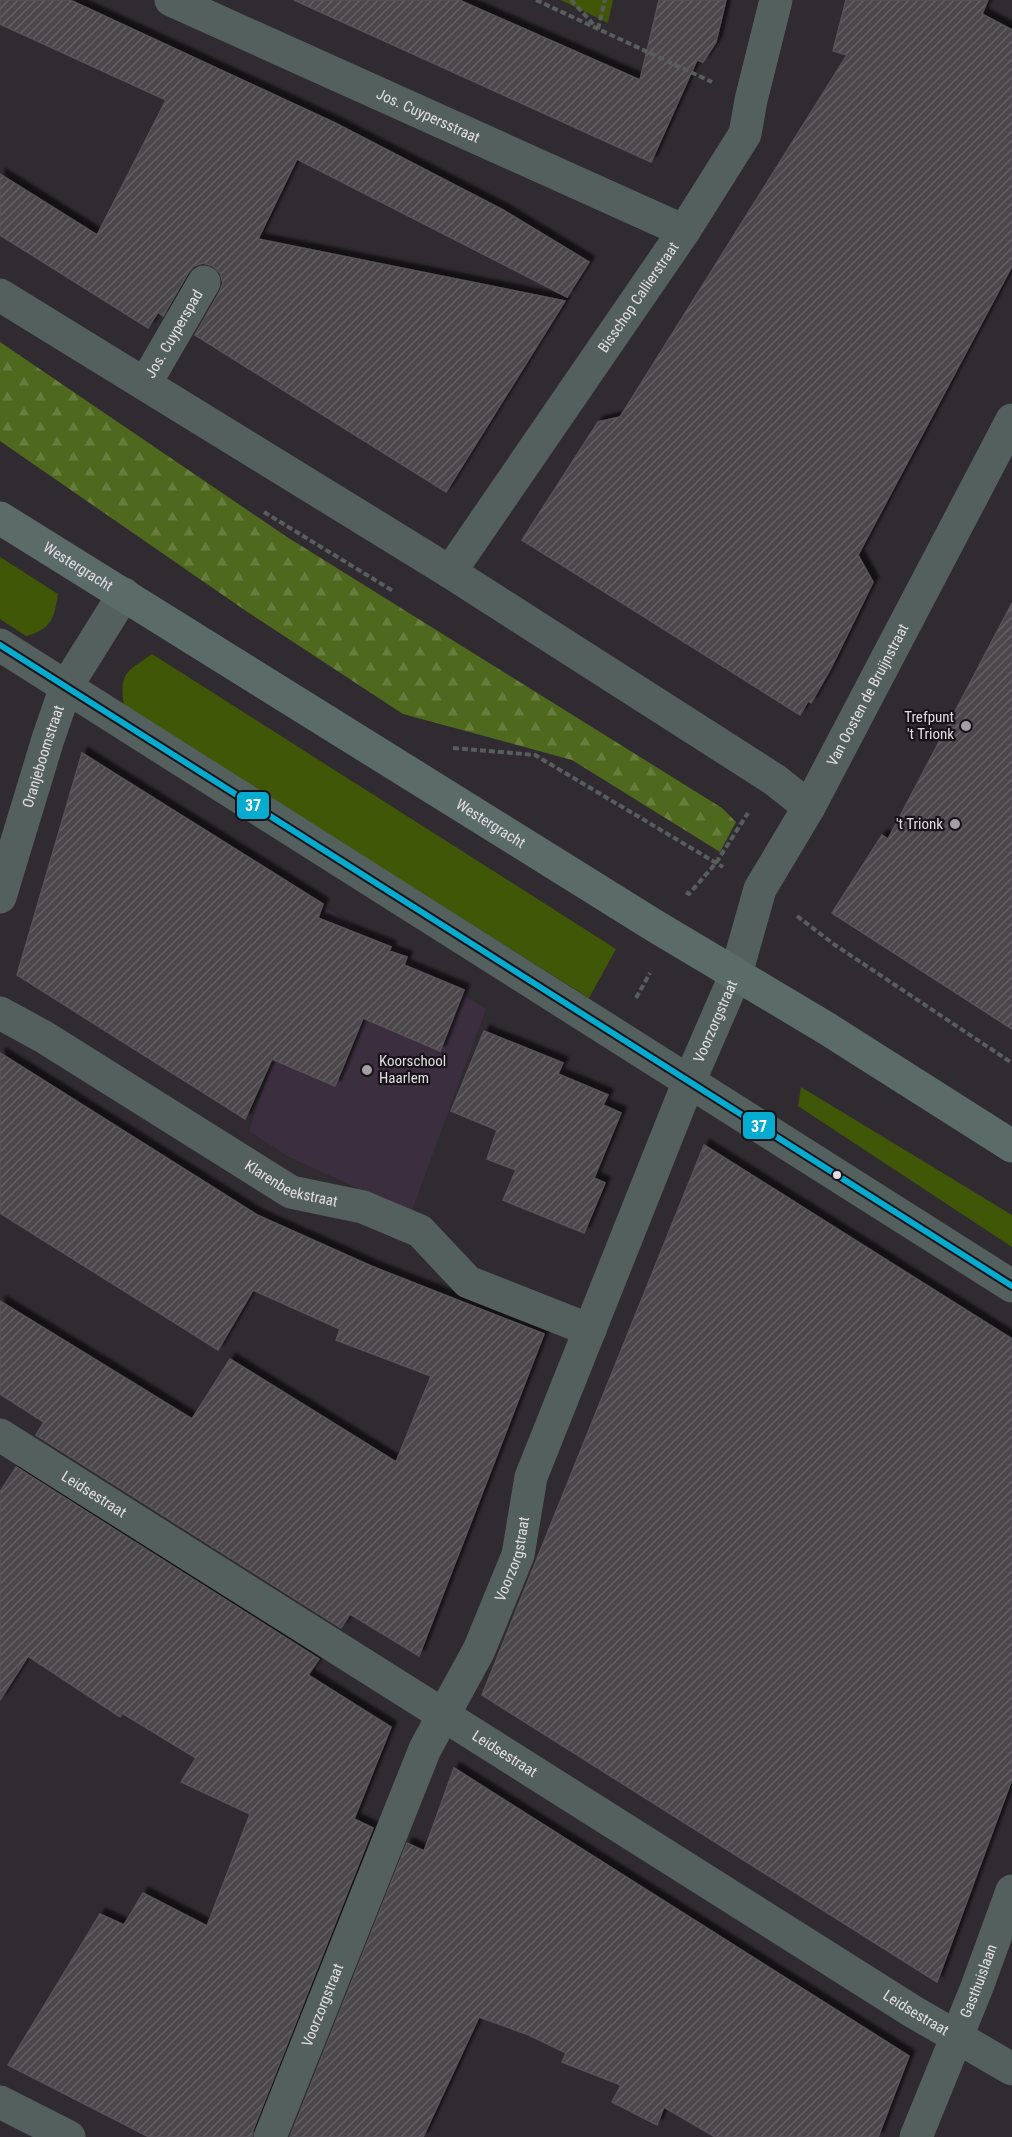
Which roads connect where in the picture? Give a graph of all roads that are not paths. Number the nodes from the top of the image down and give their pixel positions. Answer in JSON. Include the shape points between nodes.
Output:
{"nodes":[{"id":1,"x":171,"y":0,"type":"edge"},
{"id":2,"x":776,"y":0,"type":"edge"},
{"id":3,"x":684,"y":231,"type":"junction"},
{"id":4,"x":204,"y":282,"type":"dead end"},
{"id":5,"x":0,"y":295,"type":"edge"},
{"id":6,"x":145,"y":384,"type":"junction"},
{"id":7,"x":1012,"y":420,"type":"edge"},
{"id":8,"x":0,"y":518,"type":"edge"},
{"id":9,"x":450,"y":572,"type":"junction"},
{"id":10,"x":124,"y":594,"type":"junction"},
{"id":11,"x":0,"y":645,"type":"edge"},
{"id":12,"x":66,"y":687,"type":"junction"},
{"id":13,"x":809,"y":807,"type":"junction"},
{"id":14,"x":0,"y":897,"type":"edge"},
{"id":15,"x":736,"y":974,"type":"junction"},
{"id":16,"x":0,"y":1013,"type":"edge"},
{"id":17,"x":689,"y":1082,"type":"junction"},
{"id":18,"x":1012,"y":1146,"type":"edge"},
{"id":19,"x":1012,"y":1286,"type":"edge"},
{"id":20,"x":590,"y":1330,"type":"junction"},
{"id":21,"x":0,"y":1435,"type":"edge"},
{"id":22,"x":442,"y":1715,"type":"junction"},
{"id":23,"x":1012,"y":1891,"type":"edge"},
{"id":24,"x":957,"y":2037,"type":"junction"},
{"id":25,"x":1012,"y":2069,"type":"edge"},
{"id":26,"x":0,"y":2102,"type":"edge"},
{"id":27,"x":69,"y":2137,"type":"edge"},
{"id":28,"x":270,"y":2137,"type":"edge"},
{"id":29,"x":916,"y":2137,"type":"edge"}],
"edges":[{"from":1,"to":3,"type":"street","name":"Jos. Cuypersstraat"},
{"from":2,"to":3,"type":"street","name":"Bisschop Callierstraat","via":[[745,134]]},
{"from":3,"to":9,"type":"street","name":"Bisschop Callierstraat"},
{"from":4,"to":6,"type":"street","name":"Jos. Cuyperspad"},
{"from":5,"to":6,"type":"street"},
{"from":6,"to":9,"type":"street"},
{"from":7,"to":13,"type":"street","name":"Van Oosten de Bruijnstraat"},
{"from":8,"to":10,"type":"street","name":"Westergracht"},
{"from":9,"to":13,"type":"street","via":[[775,780]]},
{"from":10,"to":12,"type":"street","name":"Oranjeboomstraat"},
{"from":10,"to":15,"type":"street","name":"Westergracht"},
{"from":11,"to":12,"type":"street"},
{"from":12,"to":14,"type":"street","name":"Oranjeboomstraat"},
{"from":12,"to":17,"type":"street"},
{"from":13,"to":15,"type":"street","name":"Van Oosten de Bruijnstraat","via":[[760,889]]},
{"from":15,"to":17,"type":"street","name":"Voorzorgstraat"},
{"from":15,"to":18,"type":"street","name":"Westergracht"},
{"from":16,"to":20,"type":"street","name":"Klarenbeekstraat","via":[[291,1192],[363,1207],[420,1231],[468,1282]]},
{"from":17,"to":19,"type":"street"},
{"from":17,"to":20,"type":"street","name":"Voorzorgstraat"},
{"from":20,"to":22,"type":"street","name":"Voorzorgstraat","via":[[531,1477],[518,1555],[479,1650]]},
{"from":21,"to":22,"type":"street","name":"Leidsestraat"},
{"from":22,"to":24,"type":"street","name":"Leidsestraat"},
{"from":22,"to":28,"type":"street","name":"Voorzorgstraat","via":[[417,1767]]},
{"from":23,"to":24,"type":"street","name":"Gasthuislaan"},
{"from":24,"to":25,"type":"street","name":"Leidsestraat"},
{"from":24,"to":29,"type":"street","name":"Gasthuislaan"},
{"from":26,"to":27,"type":"street"}]}
